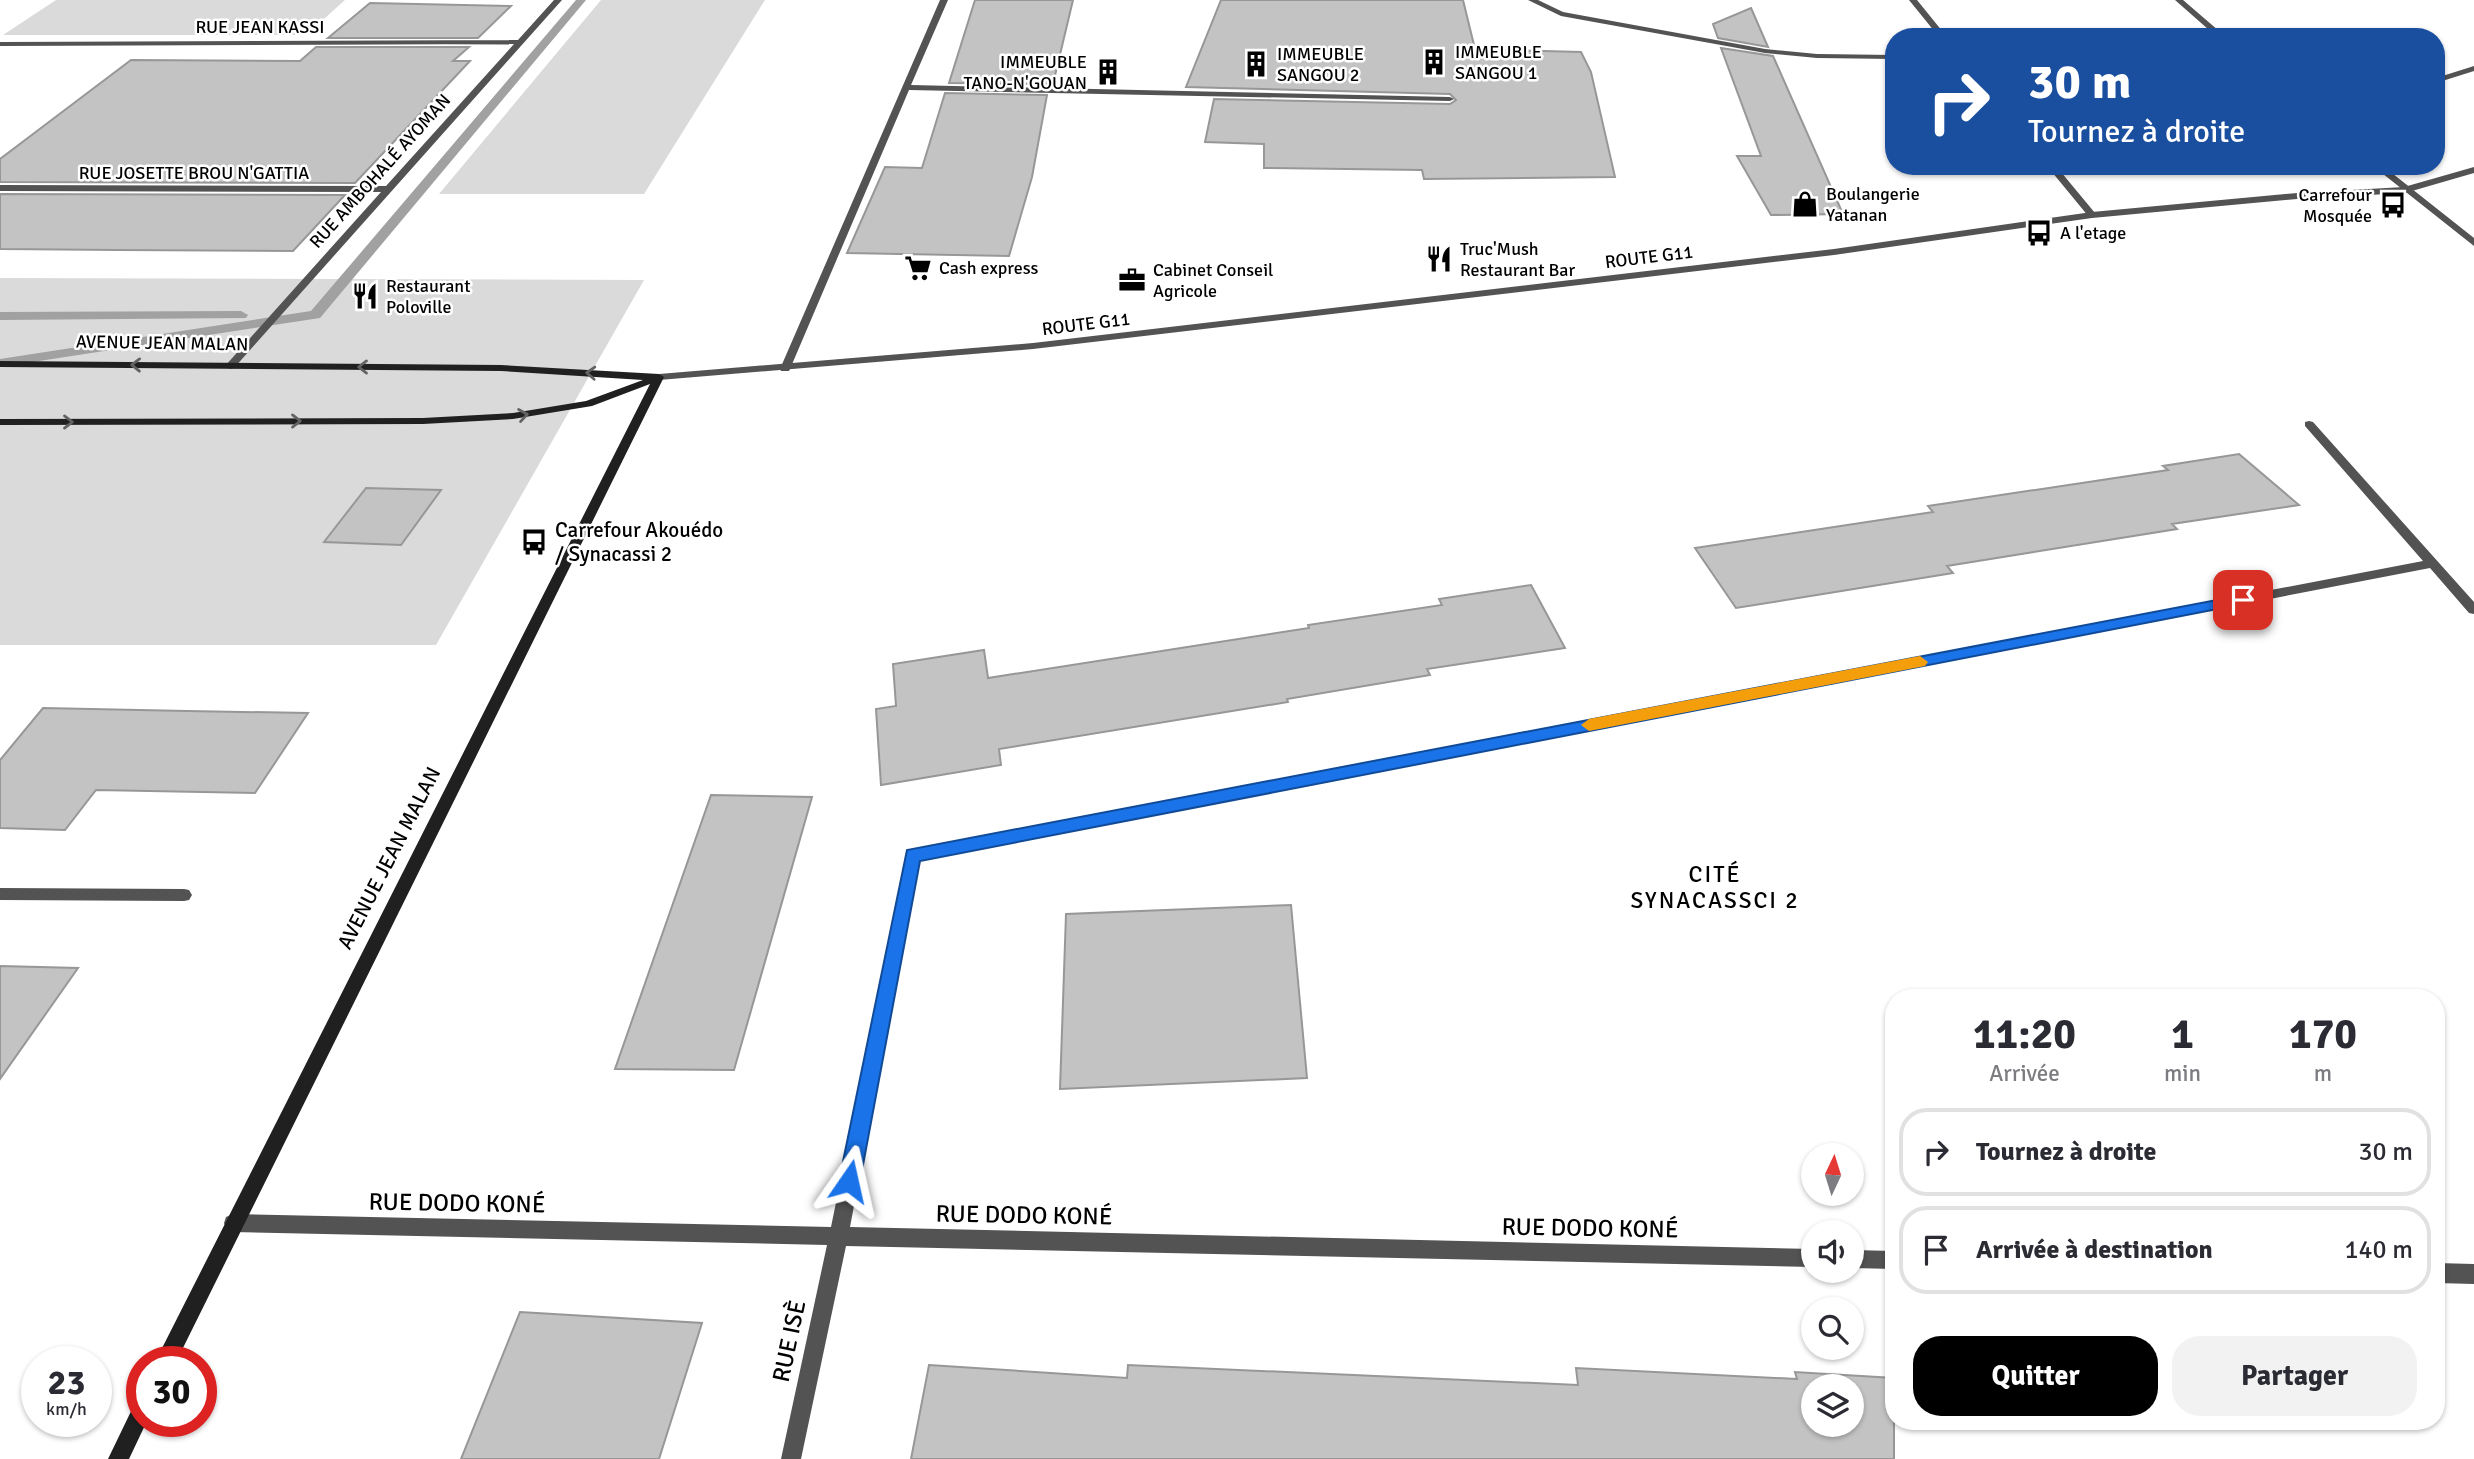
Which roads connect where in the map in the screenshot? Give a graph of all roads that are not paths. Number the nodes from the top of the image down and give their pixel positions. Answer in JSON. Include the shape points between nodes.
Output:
{"nodes":[{"id":1,"x":558,"y":0,"type":"edge"},
{"id":2,"x":944,"y":0,"type":"edge"},
{"id":3,"x":1532,"y":0,"type":"edge"},
{"id":4,"x":1913,"y":0,"type":"edge"},
{"id":5,"x":2179,"y":0,"type":"edge"},
{"id":6,"x":1936,"y":28,"type":"edge"},
{"id":7,"x":2212,"y":28,"type":"edge"},
{"id":8,"x":520,"y":42,"type":"junction"},
{"id":9,"x":0,"y":44,"type":"edge"},
{"id":10,"x":1885,"y":57,"type":"edge"},
{"id":11,"x":2474,"y":68,"type":"edge"},
{"id":12,"x":2445,"y":78,"type":"edge"},
{"id":13,"x":905,"y":87,"type":"junction"},
{"id":14,"x":1450,"y":99,"type":"dead end"},
{"id":15,"x":2474,"y":170,"type":"edge"},
{"id":16,"x":2059,"y":175,"type":"edge"},
{"id":17,"x":2388,"y":175,"type":"edge"},
{"id":18,"x":0,"y":188,"type":"edge"},
{"id":19,"x":388,"y":189,"type":"junction"},
{"id":20,"x":2405,"y":190,"type":"junction"},
{"id":21,"x":2092,"y":215,"type":"junction"},
{"id":22,"x":2474,"y":243,"type":"edge"},
{"id":23,"x":0,"y":364,"type":"edge"},
{"id":24,"x":230,"y":366,"type":"junction"},
{"id":25,"x":785,"y":369,"type":"junction"},
{"id":26,"x":659,"y":377,"type":"junction"},
{"id":27,"x":0,"y":422,"type":"edge"},
{"id":28,"x":2309,"y":424,"type":"dead end"},
{"id":29,"x":2434,"y":563,"type":"junction"},
{"id":30,"x":2474,"y":610,"type":"edge"},
{"id":31,"x":0,"y":894,"type":"edge"},
{"id":32,"x":184,"y":895,"type":"dead end"},
{"id":33,"x":233,"y":1223,"type":"junction"},
{"id":34,"x":839,"y":1235,"type":"junction"},
{"id":35,"x":1801,"y":1258,"type":"edge"},
{"id":36,"x":1864,"y":1259,"type":"edge"},
{"id":37,"x":1885,"y":1260,"type":"edge"},
{"id":38,"x":2445,"y":1273,"type":"edge"},
{"id":39,"x":2474,"y":1274,"type":"edge"},
{"id":40,"x":173,"y":1346,"type":"edge"},
{"id":41,"x":129,"y":1437,"type":"edge"},
{"id":42,"x":118,"y":1459,"type":"edge"},
{"id":43,"x":791,"y":1459,"type":"edge"}],
"edges":[{"from":1,"to":8,"type":"street","name":"RUE AMBOHALÉ AYOMAN"},
{"from":2,"to":13,"type":"street"},
{"from":3,"to":10,"type":"street","via":[[1561,14],[1765,51]]},
{"from":4,"to":6,"type":"street"},
{"from":5,"to":7,"type":"street"},
{"from":8,"to":9,"type":"street","name":"RUE JEAN KASSI"},
{"from":8,"to":19,"type":"street","name":"RUE AMBOHALÉ AYOMAN"},
{"from":11,"to":12,"type":"street"},
{"from":13,"to":14,"type":"street"},
{"from":13,"to":25,"type":"street"},
{"from":15,"to":20,"type":"street","name":"ROUTE G11"},
{"from":16,"to":21,"type":"street"},
{"from":17,"to":20,"type":"street"},
{"from":18,"to":19,"type":"street","name":"RUE JOSETTE BROU N'GATTIA"},
{"from":19,"to":24,"type":"street","name":"RUE AMBOHALÉ AYOMAN"},
{"from":20,"to":21,"type":"street","name":"ROUTE G11"},
{"from":20,"to":22,"type":"street"},
{"from":21,"to":25,"type":"street","name":"ROUTE G11","via":[[1835,252],[1047,345]]},
{"from":24,"to":23,"type":"main road","name":"AVENUE JEAN MALAN","one_way":true},
{"from":26,"to":24,"type":"main road","name":"AVENUE JEAN MALAN","one_way":true,"via":[[501,368]]},
{"from":25,"to":26,"type":"street","name":"ROUTE G11"},
{"from":27,"to":26,"type":"main road","one_way":true,"via":[[422,421],[513,416],[588,404]]},
{"from":26,"to":33,"type":"main road","name":"AVENUE JEAN MALAN"},
{"from":28,"to":29,"type":"street"},
{"from":29,"to":30,"type":"street"},
{"from":29,"to":34,"type":"street","name":"RUE ISÈ","via":[[913,855]]},
{"from":31,"to":32,"type":"street"},
{"from":33,"to":34,"type":"street","name":"RUE DODO KONÉ"},
{"from":33,"to":40,"type":"main road","name":"AVENUE JEAN MALAN"},
{"from":34,"to":35,"type":"street","name":"RUE DODO KONÉ"},
{"from":34,"to":43,"type":"street","name":"RUE ISÈ"},
{"from":36,"to":37,"type":"street"},
{"from":38,"to":39,"type":"street"},
{"from":41,"to":42,"type":"main road"}]}
